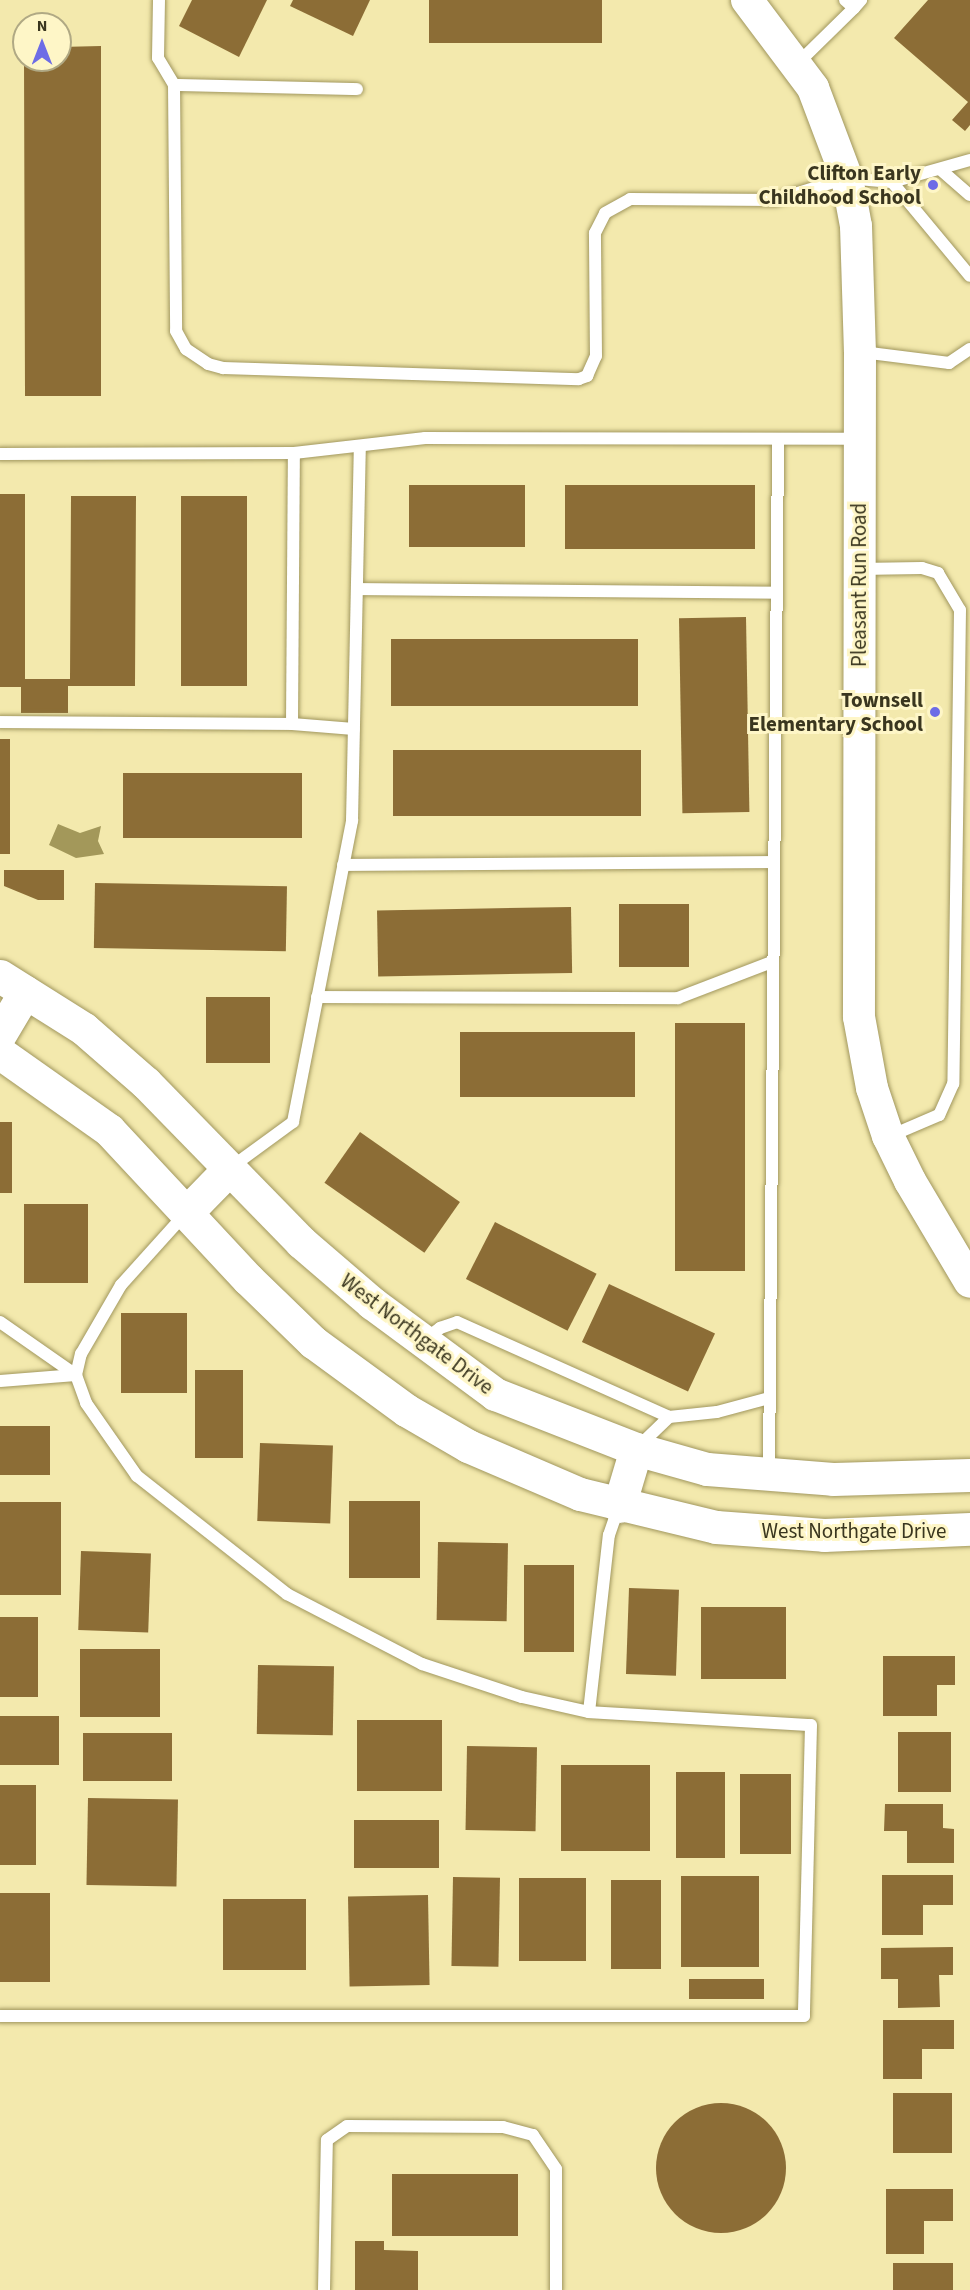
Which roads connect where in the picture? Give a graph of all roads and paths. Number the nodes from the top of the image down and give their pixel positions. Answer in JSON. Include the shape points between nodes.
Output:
{"nodes":[{"id":1,"x":159,"y":0,"type":"edge"},
{"id":2,"x":747,"y":0,"type":"edge"},
{"id":3,"x":853,"y":3,"type":"edge"},
{"id":4,"x":796,"y":64,"type":"junction"},
{"id":5,"x":174,"y":85,"type":"junction"},
{"id":6,"x":357,"y":89,"type":"dead end"},
{"id":7,"x":970,"y":160,"type":"edge"},
{"id":8,"x":941,"y":170,"type":"junction"},
{"id":9,"x":847,"y":178,"type":"junction"},
{"id":10,"x":892,"y":182,"type":"junction"},
{"id":11,"x":970,"y":195,"type":"edge"},
{"id":12,"x":970,"y":276,"type":"edge"},
{"id":13,"x":970,"y":349,"type":"edge"},
{"id":14,"x":860,"y":352,"type":"junction"},
{"id":15,"x":778,"y":439,"type":"junction"},
{"id":16,"x":860,"y":439,"type":"junction"},
{"id":17,"x":360,"y":446,"type":"junction"},
{"id":18,"x":0,"y":453,"type":"edge"},
{"id":19,"x":294,"y":453,"type":"junction"},
{"id":20,"x":859,"y":569,"type":"junction"},
{"id":21,"x":357,"y":589,"type":"junction"},
{"id":22,"x":776,"y":593,"type":"junction"},
{"id":23,"x":965,"y":609,"type":"edge"},
{"id":24,"x":0,"y":722,"type":"edge"},
{"id":25,"x":292,"y":724,"type":"junction"},
{"id":26,"x":354,"y":729,"type":"junction"},
{"id":27,"x":773,"y":862,"type":"junction"},
{"id":28,"x":343,"y":865,"type":"junction"},
{"id":29,"x":772,"y":962,"type":"junction"},
{"id":30,"x":13,"y":984,"type":"edge"},
{"id":31,"x":317,"y":998,"type":"junction"},
{"id":32,"x":0,"y":1034,"type":"edge"},
{"id":33,"x":0,"y":1053,"type":"edge"},
{"id":34,"x":888,"y":1136,"type":"junction"},
{"id":35,"x":229,"y":1169,"type":"junction"},
{"id":36,"x":186,"y":1213,"type":"junction"},
{"id":37,"x":970,"y":1282,"type":"edge"},
{"id":38,"x":0,"y":1322,"type":"edge"},
{"id":39,"x":422,"y":1341,"type":"junction"},
{"id":40,"x":76,"y":1375,"type":"junction"},
{"id":41,"x":0,"y":1381,"type":"edge"},
{"id":42,"x":769,"y":1398,"type":"junction"},
{"id":43,"x":669,"y":1417,"type":"junction"},
{"id":44,"x":636,"y":1449,"type":"junction"},
{"id":45,"x":970,"y":1475,"type":"edge"},
{"id":46,"x":769,"y":1477,"type":"junction"},
{"id":47,"x":619,"y":1506,"type":"junction"},
{"id":48,"x":970,"y":1529,"type":"edge"},
{"id":49,"x":590,"y":1713,"type":"junction"},
{"id":50,"x":0,"y":2016,"type":"edge"},
{"id":51,"x":324,"y":2290,"type":"edge"},
{"id":52,"x":556,"y":2290,"type":"edge"}],
"edges":[{"from":1,"to":5,"type":"lane","via":[[159,58]]},
{"from":2,"to":4,"type":"street","name":"Pleasant Run Road"},
{"from":3,"to":4,"type":"lane"},
{"from":4,"to":9,"type":"street","name":"Pleasant Run Road","via":[[813,88]]},
{"from":5,"to":6,"type":"lane"},
{"from":5,"to":9,"type":"lane","via":[[176,331],[186,349],[208,364],[223,368],[579,379],[587,376],[596,356],[595,233],[605,213],[615,204],[630,199],[775,200]]},
{"from":7,"to":8,"type":"lane"},
{"from":8,"to":10,"type":"lane"},
{"from":8,"to":11,"type":"lane"},
{"from":9,"to":10,"type":"lane"},
{"from":9,"to":14,"type":"street","name":"Pleasant Run Road","via":[[856,226]]},
{"from":10,"to":12,"type":"lane"},
{"from":13,"to":14,"type":"lane","via":[[949,363]]},
{"from":14,"to":16,"type":"street","name":"Pleasant Run Road"},
{"from":15,"to":16,"type":"lane"},
{"from":15,"to":17,"type":"lane","via":[[425,438]]},
{"from":15,"to":22,"type":"lane"},
{"from":16,"to":20,"type":"street","name":"Pleasant Run Road"},
{"from":17,"to":19,"type":"lane"},
{"from":17,"to":21,"type":"lane"},
{"from":18,"to":19,"type":"lane"},
{"from":19,"to":25,"type":"lane"},
{"from":20,"to":23,"type":"lane","via":[[922,568],[938,573]]},
{"from":20,"to":34,"type":"street","name":"Pleasant Run Road","via":[[858,1007],[865,1062]]},
{"from":21,"to":22,"type":"lane"},
{"from":21,"to":26,"type":"lane"},
{"from":22,"to":27,"type":"lane"},
{"from":23,"to":34,"type":"lane","via":[[953,1084],[939,1115]]},
{"from":24,"to":25,"type":"lane"},
{"from":25,"to":26,"type":"lane"},
{"from":26,"to":28,"type":"lane","via":[[352,821]]},
{"from":27,"to":28,"type":"lane"},
{"from":27,"to":29,"type":"lane"},
{"from":28,"to":31,"type":"lane"},
{"from":29,"to":31,"type":"lane","via":[[678,998]]},
{"from":29,"to":42,"type":"lane"},
{"from":30,"to":32,"type":"main road"},
{"from":30,"to":35,"type":"main road","name":"West Northgate Drive","via":[[84,1029],[146,1083]]},
{"from":31,"to":35,"type":"lane","via":[[293,1122]]},
{"from":33,"to":36,"type":"main road","name":"West Northgate Drive","via":[[110,1130]]},
{"from":34,"to":37,"type":"street","name":"Pleasant Run Road"},
{"from":35,"to":36,"type":"main road"},
{"from":35,"to":39,"type":"main road","name":"West Northgate Drive","via":[[301,1242]]},
{"from":36,"to":40,"type":"lane","via":[[120,1285],[81,1354]]},
{"from":36,"to":47,"type":"main road","name":"West Northgate Drive","via":[[313,1342],[405,1410],[479,1451]]},
{"from":38,"to":40,"type":"lane"},
{"from":39,"to":43,"type":"lane","via":[[457,1322]]},
{"from":39,"to":44,"type":"main road","name":"West Northgate Drive","via":[[495,1395]]},
{"from":40,"to":41,"type":"lane"},
{"from":40,"to":49,"type":"lane","via":[[86,1403],[137,1476],[287,1594],[422,1664],[522,1697]]},
{"from":42,"to":43,"type":"lane","via":[[717,1412]]},
{"from":42,"to":46,"type":"lane"},
{"from":43,"to":44,"type":"lane"},
{"from":44,"to":46,"type":"main road","name":"West Northgate Drive","via":[[707,1469]]},
{"from":44,"to":47,"type":"main road"},
{"from":45,"to":46,"type":"main road","name":"West Northgate Drive","via":[[883,1480]]},
{"from":47,"to":48,"type":"main road","name":"West Northgate Drive","via":[[679,1521],[766,1533],[870,1535]]},
{"from":47,"to":49,"type":"lane","via":[[609,1535]]},
{"from":49,"to":50,"type":"lane","via":[[812,1725],[804,2016]]},
{"from":51,"to":52,"type":"lane","via":[[327,2140],[347,2126],[503,2127],[533,2135],[556,2169]]}]}
